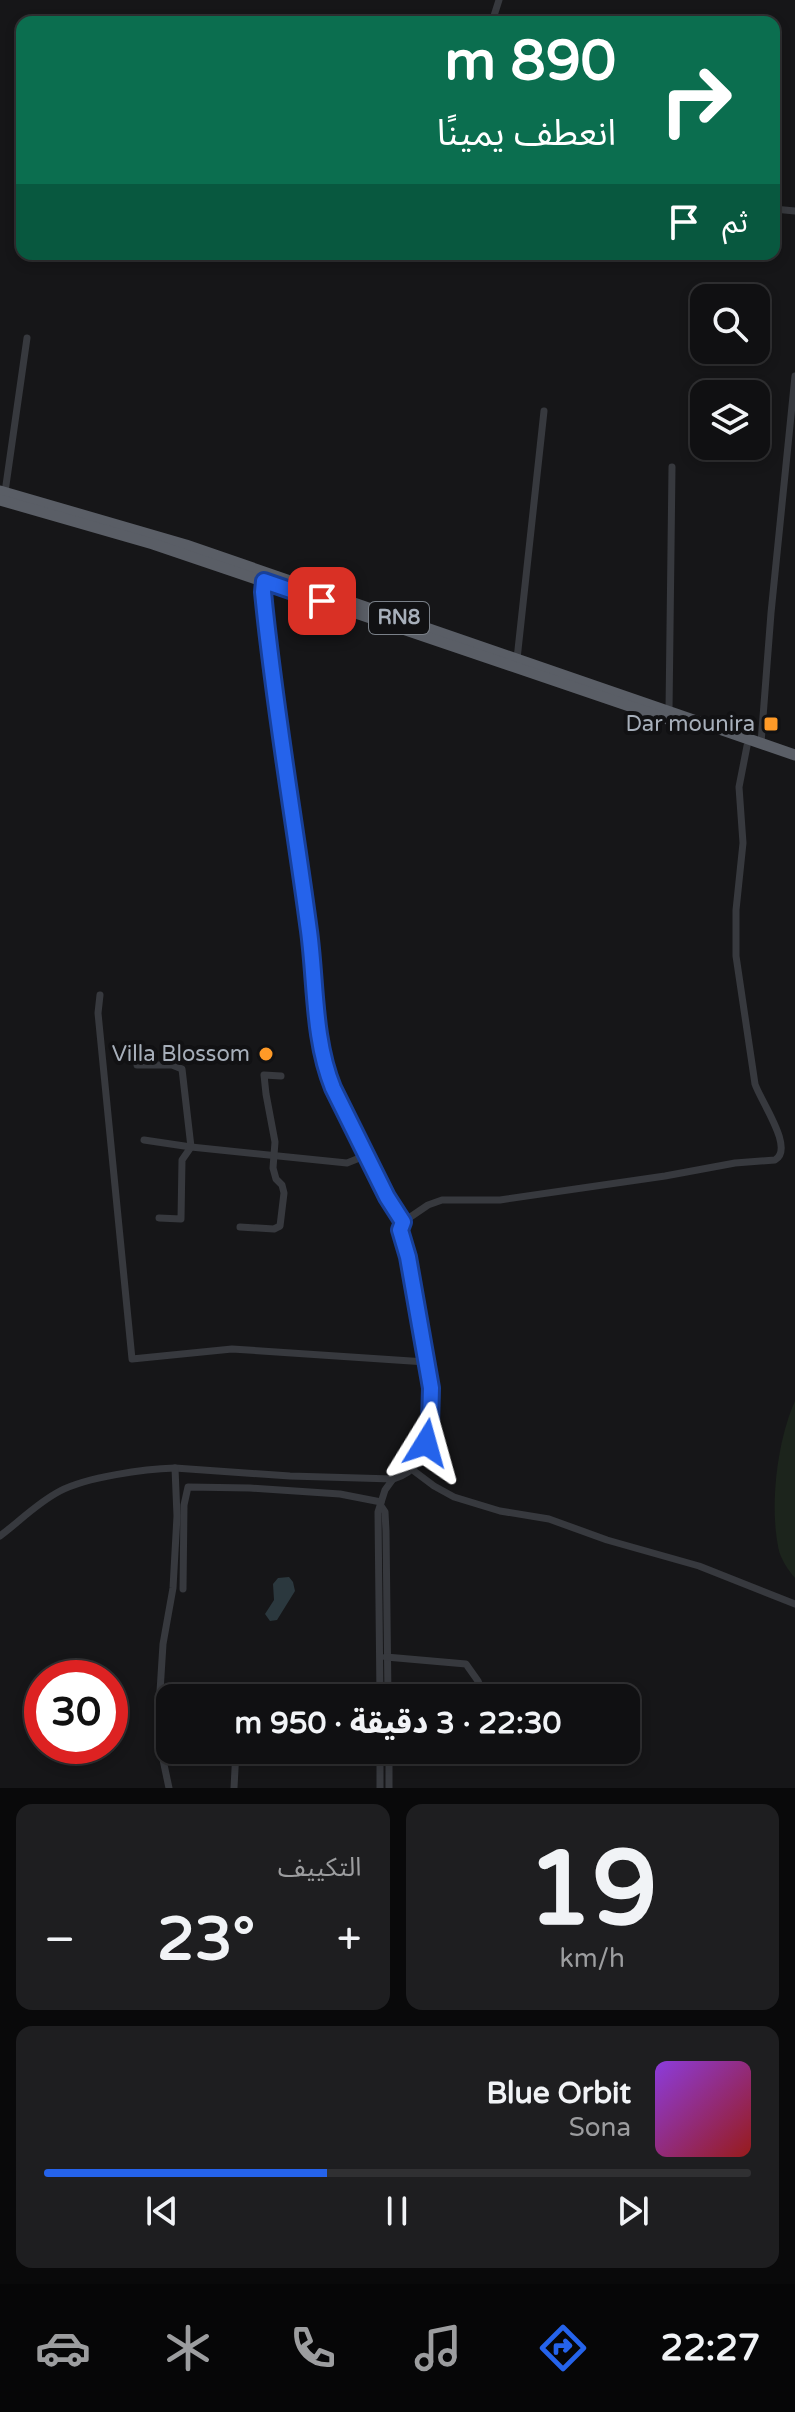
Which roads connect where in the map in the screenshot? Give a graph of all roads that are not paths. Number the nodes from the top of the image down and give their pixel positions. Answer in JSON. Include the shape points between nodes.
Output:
{"nodes":[{"id":1,"x":27,"y":338,"type":"dead end"},
{"id":2,"x":795,"y":376,"type":"edge"},
{"id":3,"x":544,"y":411,"type":"dead end"},
{"id":4,"x":672,"y":467,"type":"dead end"},
{"id":5,"x":2,"y":495,"type":"edge"},
{"id":6,"x":264,"y":581,"type":"junction"},
{"id":7,"x":517,"y":659,"type":"junction"},
{"id":8,"x":669,"y":711,"type":"junction"},
{"id":9,"x":761,"y":743,"type":"junction"},
{"id":10,"x":747,"y":746,"type":"junction"},
{"id":11,"x":795,"y":755,"type":"edge"},
{"id":12,"x":795,"y":761,"type":"edge"},
{"id":13,"x":100,"y":995,"type":"dead end"},
{"id":14,"x":137,"y":1065,"type":"dead end"},
{"id":15,"x":281,"y":1076,"type":"dead end"},
{"id":16,"x":144,"y":1140,"type":"dead end"},
{"id":17,"x":191,"y":1147,"type":"junction"},
{"id":18,"x":367,"y":1155,"type":"junction"},
{"id":19,"x":275,"y":1156,"type":"junction"},
{"id":20,"x":159,"y":1218,"type":"dead end"},
{"id":21,"x":403,"y":1222,"type":"junction"},
{"id":22,"x":240,"y":1227,"type":"dead end"},
{"id":23,"x":426,"y":1362,"type":"junction"},
{"id":24,"x":175,"y":1468,"type":"junction"},
{"id":25,"x":410,"y":1468,"type":"junction"},
{"id":26,"x":393,"y":1479,"type":"junction"},
{"id":27,"x":381,"y":1504,"type":"junction"},
{"id":28,"x":0,"y":1536,"type":"edge"},
{"id":29,"x":183,"y":1589,"type":"dead end"},
{"id":30,"x":795,"y":1604,"type":"edge"},
{"id":31,"x":384,"y":1658,"type":"junction"},
{"id":32,"x":381,"y":1684,"type":"edge"},
{"id":33,"x":387,"y":1684,"type":"edge"},
{"id":34,"x":479,"y":1684,"type":"edge"},
{"id":35,"x":235,"y":1764,"type":"edge"},
{"id":36,"x":380,"y":1764,"type":"edge"},
{"id":37,"x":389,"y":1764,"type":"edge"},
{"id":38,"x":169,"y":1788,"type":"edge"},
{"id":39,"x":234,"y":1788,"type":"edge"},
{"id":40,"x":380,"y":1788,"type":"edge"},
{"id":41,"x":389,"y":1788,"type":"edge"}],
"edges":[{"from":1,"to":5,"type":"street"},
{"from":2,"to":9,"type":"street"},
{"from":3,"to":7,"type":"street"},
{"from":4,"to":8,"type":"street"},
{"from":5,"to":6,"type":"highway","number":"RN8"},
{"from":5,"to":7,"type":"highway","number":"RN8","via":[[186,545]]},
{"from":6,"to":10,"type":"highway","number":"RN8"},
{"from":6,"to":18,"type":"street","via":[[274,700],[320,1035],[328,1077]]},
{"from":7,"to":8,"type":"highway","number":"RN8"},
{"from":8,"to":9,"type":"highway","number":"RN8"},
{"from":9,"to":11,"type":"highway","number":"RN8"},
{"from":10,"to":12,"type":"highway","number":"RN8"},
{"from":10,"to":21,"type":"street","via":[[739,787],[743,843],[736,956],[755,1084],[783,1130],[785,1153],[775,1160],[548,1194],[442,1200]]},
{"from":13,"to":23,"type":"street","via":[[132,1359],[232,1349]]},
{"from":14,"to":17,"type":"street","via":[[182,1069]]},
{"from":15,"to":19,"type":"street","via":[[264,1075]]},
{"from":16,"to":17,"type":"street"},
{"from":17,"to":19,"type":"street"},
{"from":17,"to":20,"type":"street","via":[[182,1160],[181,1219]]},
{"from":18,"to":19,"type":"street","via":[[347,1163]]},
{"from":18,"to":21,"type":"street"},
{"from":19,"to":22,"type":"street","via":[[273,1168],[284,1193],[280,1226]]},
{"from":21,"to":23,"type":"street","via":[[400,1230]]},
{"from":23,"to":25,"type":"street","via":[[430,1425],[421,1454]]},
{"from":24,"to":26,"type":"street"},
{"from":24,"to":28,"type":"street","via":[[78,1484],[58,1492]]},
{"from":24,"to":38,"type":"street","via":[[173,1588],[158,1723]]},
{"from":25,"to":26,"type":"street"},
{"from":25,"to":30,"type":"street","via":[[454,1497],[549,1519],[699,1566]]},
{"from":26,"to":27,"type":"street"},
{"from":27,"to":29,"type":"street","via":[[340,1494],[188,1487]]},
{"from":27,"to":31,"type":"street","via":[[386,1531]]},
{"from":31,"to":32,"type":"street"},
{"from":31,"to":33,"type":"street"},
{"from":31,"to":34,"type":"street","via":[[466,1664]]},
{"from":35,"to":39,"type":"street"},
{"from":36,"to":40,"type":"street"},
{"from":37,"to":41,"type":"street"}]}
